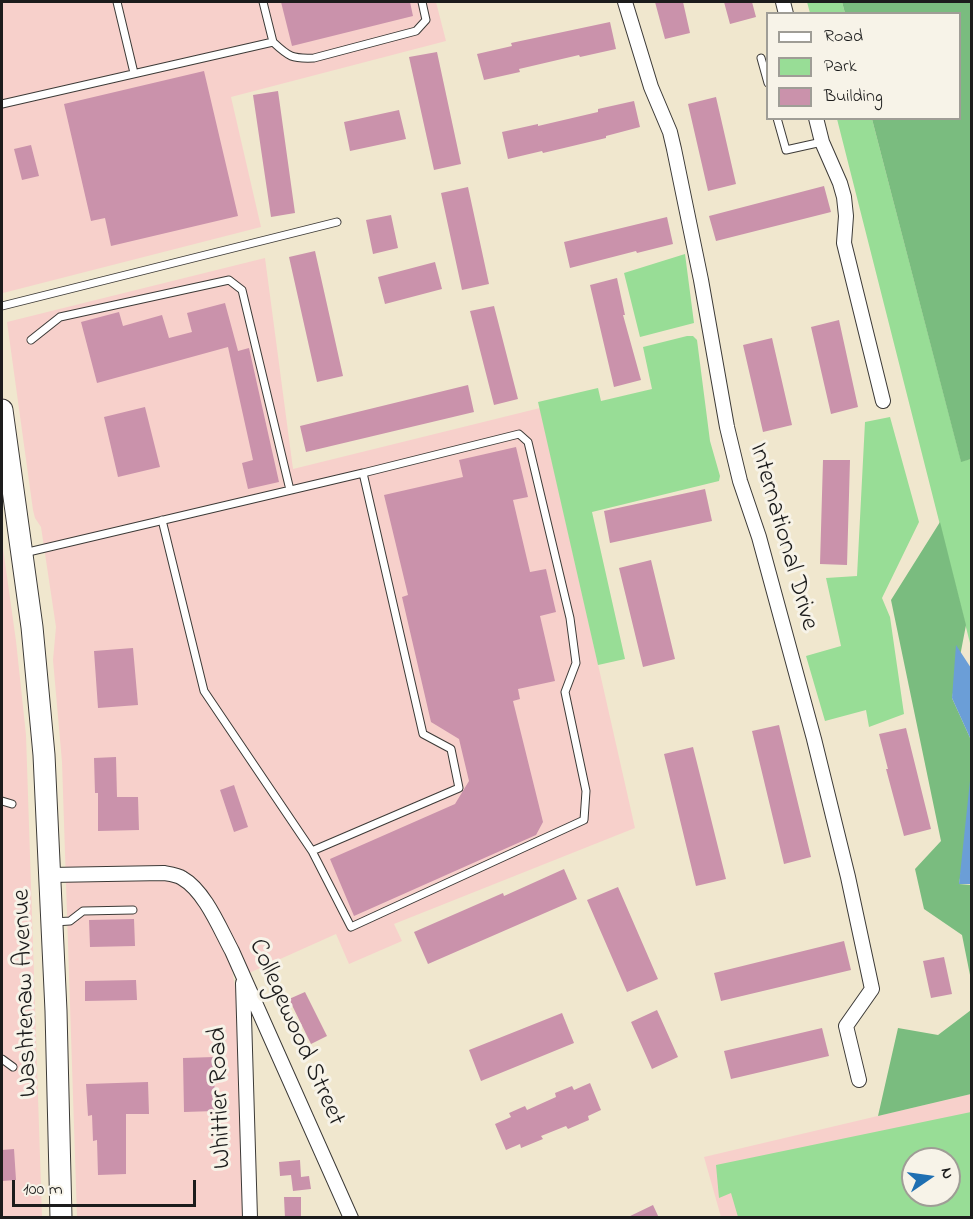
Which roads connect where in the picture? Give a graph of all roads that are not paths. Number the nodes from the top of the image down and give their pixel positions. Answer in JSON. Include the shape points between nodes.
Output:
{"nodes":[{"id":1,"x":117,"y":2,"type":"edge"},
{"id":2,"x":263,"y":2,"type":"edge"},
{"id":3,"x":422,"y":2,"type":"edge"},
{"id":4,"x":624,"y":2,"type":"edge"},
{"id":5,"x":273,"y":42,"type":"junction"},
{"id":6,"x":761,"y":58,"type":"dead end"},
{"id":7,"x":134,"y":73,"type":"junction"},
{"id":8,"x":766,"y":75,"type":"edge"},
{"id":9,"x":2,"y":104,"type":"edge"},
{"id":10,"x":778,"y":120,"type":"edge"},
{"id":11,"x":816,"y":120,"type":"edge"},
{"id":12,"x":822,"y":142,"type":"junction"},
{"id":13,"x":337,"y":222,"type":"dead end"},
{"id":14,"x":2,"y":306,"type":"edge"},
{"id":15,"x":31,"y":340,"type":"dead end"},
{"id":16,"x":883,"y":401,"type":"dead end"},
{"id":17,"x":2,"y":410,"type":"edge"},
{"id":18,"x":363,"y":473,"type":"junction"},
{"id":19,"x":290,"y":490,"type":"junction"},
{"id":20,"x":162,"y":520,"type":"junction"},
{"id":21,"x":22,"y":553,"type":"junction"},
{"id":22,"x":2,"y":801,"type":"edge"},
{"id":23,"x":12,"y":804,"type":"dead end"},
{"id":24,"x":312,"y":851,"type":"junction"},
{"id":25,"x":50,"y":875,"type":"junction"},
{"id":26,"x":133,"y":910,"type":"dead end"},
{"id":27,"x":52,"y":923,"type":"junction"},
{"id":28,"x":243,"y":977,"type":"junction"},
{"id":29,"x":2,"y":1059,"type":"edge"},
{"id":30,"x":13,"y":1067,"type":"dead end"},
{"id":31,"x":859,"y":1080,"type":"dead end"},
{"id":32,"x":61,"y":1218,"type":"edge"},
{"id":33,"x":250,"y":1218,"type":"edge"},
{"id":34,"x":351,"y":1218,"type":"edge"}],
"edges":[{"from":1,"to":7,"type":"lane"},
{"from":2,"to":5,"type":"lane"},
{"from":3,"to":5,"type":"lane","via":[[426,20],[416,32],[314,58],[288,56]]},
{"from":4,"to":31,"type":"street","name":"International Drive","via":[[675,149],[726,427],[814,739],[848,877],[872,989],[846,1026]]},
{"from":5,"to":7,"type":"lane"},
{"from":6,"to":8,"type":"lane"},
{"from":7,"to":9,"type":"lane"},
{"from":10,"to":12,"type":"lane","via":[[786,150]]},
{"from":11,"to":12,"type":"street"},
{"from":12,"to":16,"type":"street","via":[[844,197],[844,243]]},
{"from":13,"to":14,"type":"lane"},
{"from":15,"to":19,"type":"lane","via":[[60,317],[229,280],[242,290]]},
{"from":17,"to":21,"type":"main road","name":"Washtenaw Avenue"},
{"from":18,"to":19,"type":"lane"},
{"from":18,"to":24,"type":"lane","via":[[423,734],[451,749],[459,788]]},
{"from":18,"to":24,"type":"lane","via":[[519,435],[528,442],[570,618],[576,663],[565,692],[586,792],[584,820],[351,927]]},
{"from":19,"to":20,"type":"lane"},
{"from":20,"to":21,"type":"lane"},
{"from":20,"to":24,"type":"lane","via":[[204,691]]},
{"from":21,"to":25,"type":"main road","name":"Washtenaw Avenue","via":[[40,707]]},
{"from":22,"to":23,"type":"lane"},
{"from":25,"to":27,"type":"main road","name":"Washtenaw Avenue"},
{"from":25,"to":28,"type":"street","name":"Collegewood Street","via":[[164,873],[182,877],[197,890],[210,910]]},
{"from":26,"to":27,"type":"lane","via":[[84,911],[70,921]]},
{"from":27,"to":32,"type":"main road","name":"Washtenaw Avenue"},
{"from":28,"to":33,"type":"street","name":"Whittier Road"},
{"from":28,"to":34,"type":"street","name":"Collegewood Street"},
{"from":29,"to":30,"type":"lane"}]}
